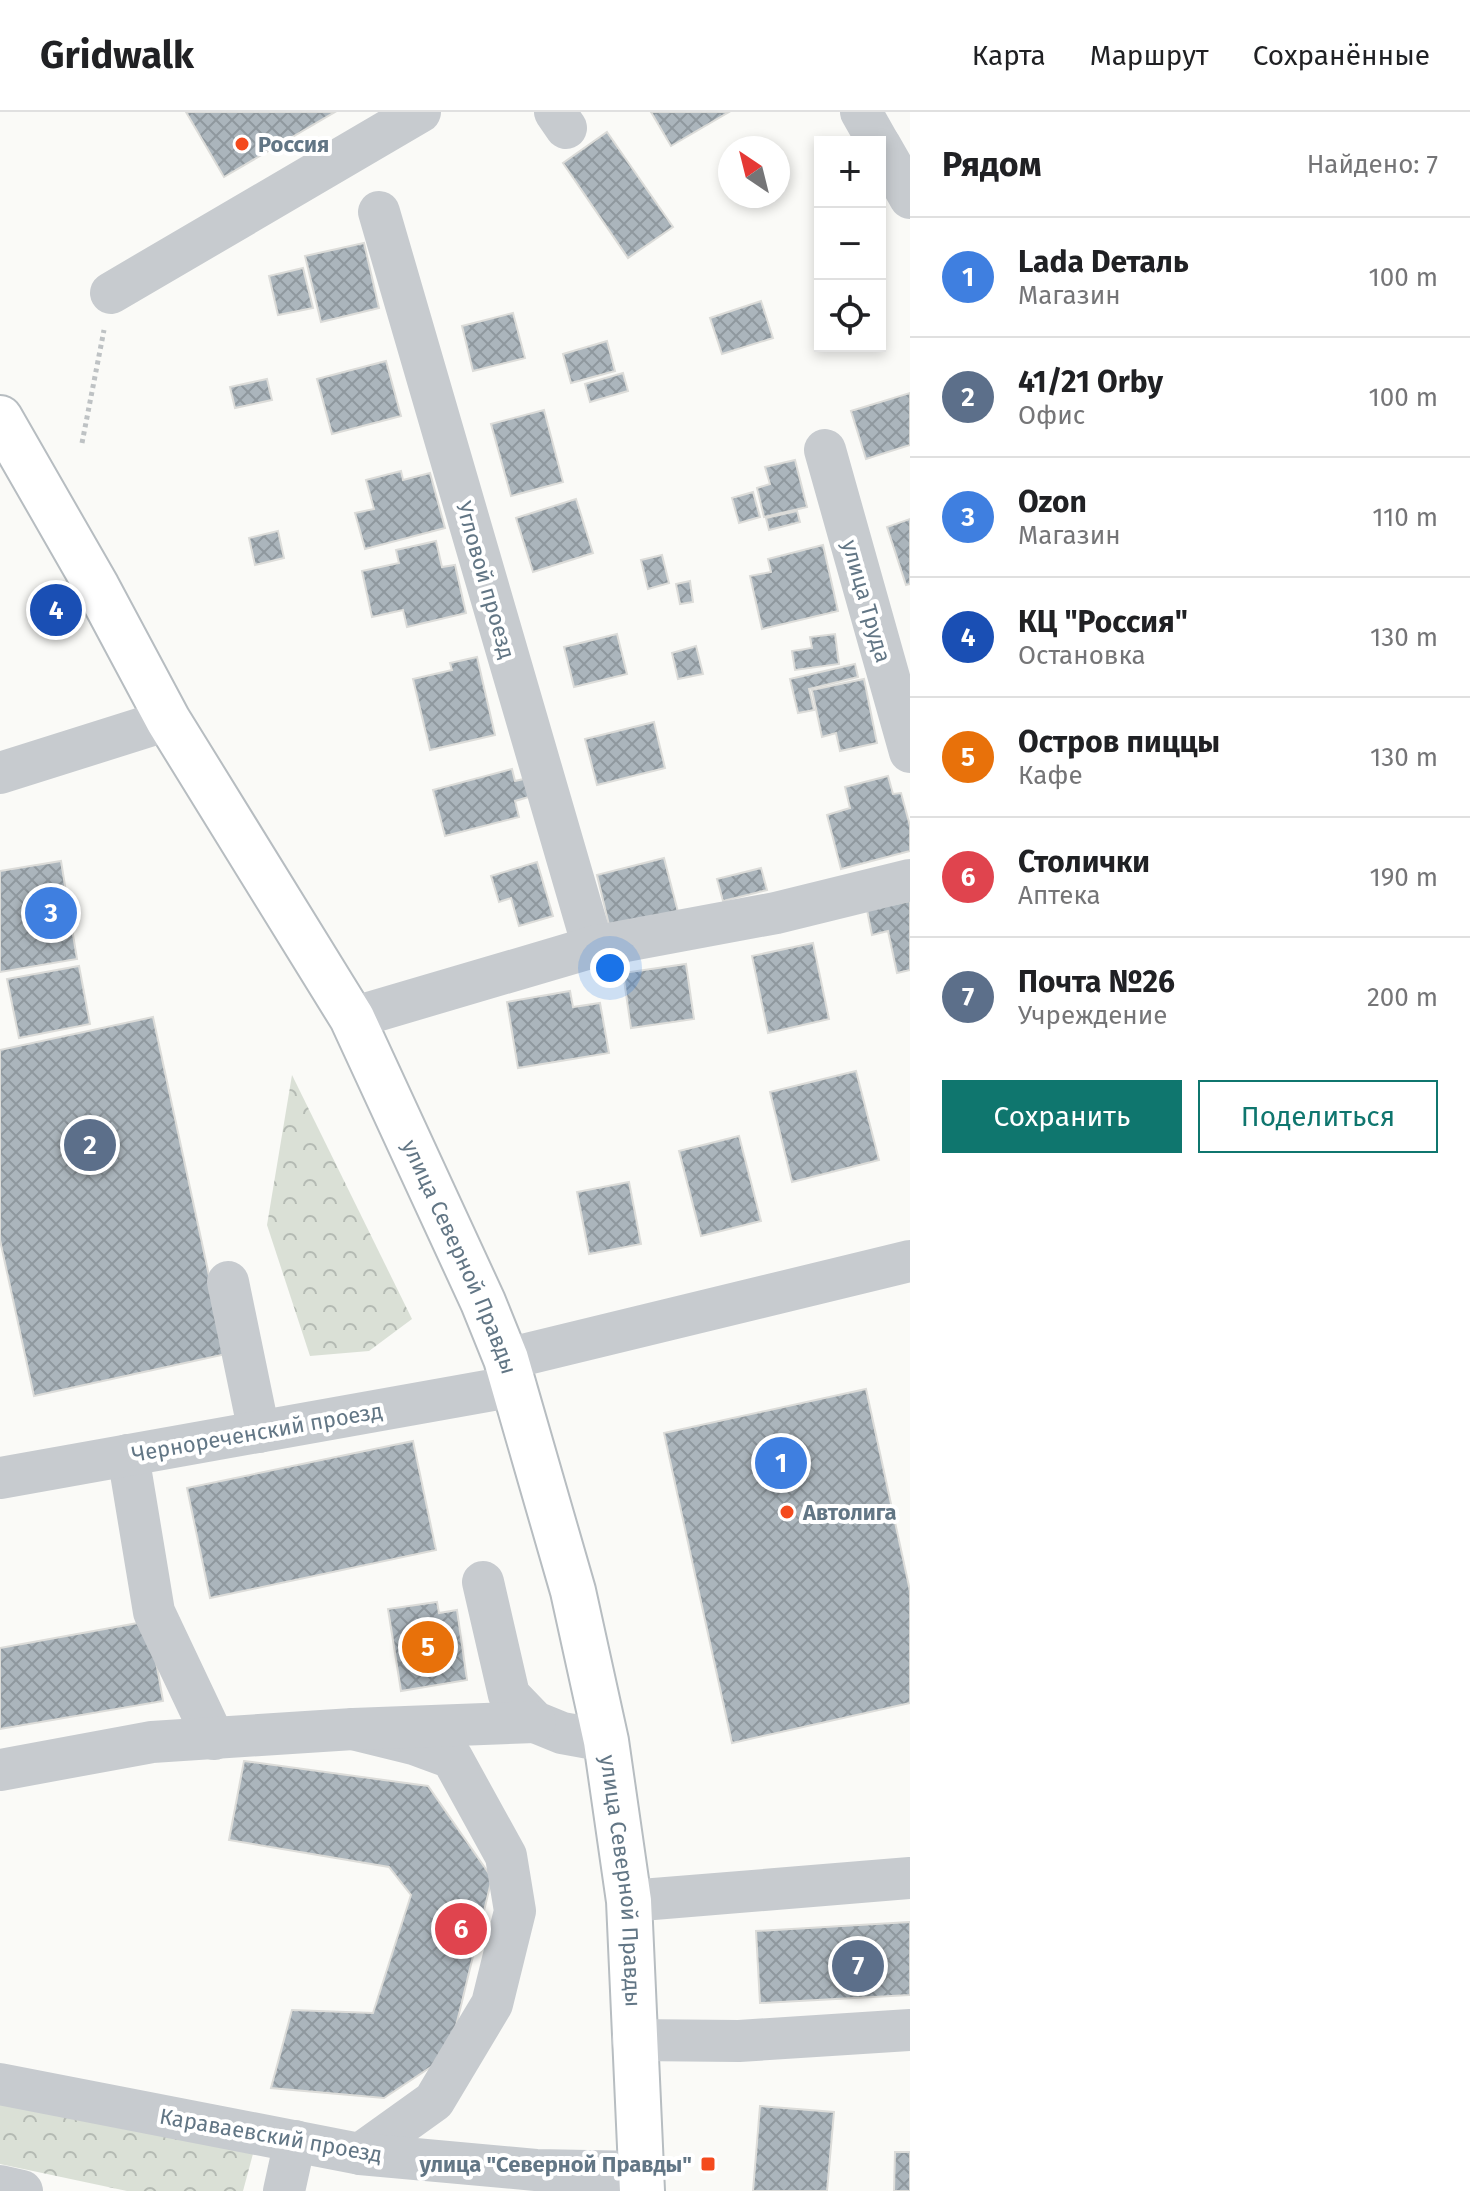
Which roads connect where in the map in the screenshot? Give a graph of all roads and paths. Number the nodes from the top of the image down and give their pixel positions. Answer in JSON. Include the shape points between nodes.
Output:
{"nodes":[{"id":1,"x":420,"y":112,"type":"edge"},
{"id":2,"x":861,"y":112,"type":"edge"},
{"id":3,"x":874,"y":136,"type":"edge"},
{"id":4,"x":886,"y":156,"type":"edge"},
{"id":5,"x":910,"y":198,"type":"edge"},
{"id":6,"x":379,"y":212,"type":"dead end"},
{"id":7,"x":111,"y":293,"type":"joint"},
{"id":8,"x":0,"y":418,"type":"edge"},
{"id":9,"x":82,"y":443,"type":"dead end"},
{"id":10,"x":825,"y":450,"type":"dead end"},
{"id":11,"x":168,"y":720,"type":"junction"},
{"id":12,"x":910,"y":752,"type":"edge"},
{"id":13,"x":0,"y":773,"type":"edge"},
{"id":14,"x":910,"y":880,"type":"edge"},
{"id":15,"x":593,"y":947,"type":"junction"},
{"id":16,"x":352,"y":1018,"type":"junction"},
{"id":17,"x":910,"y":1261,"type":"edge"},
{"id":18,"x":228,"y":1282,"type":"dead end"},
{"id":19,"x":510,"y":1372,"type":"junction"},
{"id":20,"x":259,"y":1432,"type":"junction"},
{"id":21,"x":128,"y":1455,"type":"junction"},
{"id":22,"x":0,"y":1478,"type":"edge"},
{"id":23,"x":483,"y":1582,"type":"dead end"},
{"id":24,"x":535,"y":1722,"type":"junction"},
{"id":25,"x":353,"y":1729,"type":"junction"},
{"id":26,"x":214,"y":1739,"type":"junction"},
{"id":27,"x":606,"y":1741,"type":"junction"},
{"id":28,"x":0,"y":1770,"type":"edge"},
{"id":29,"x":910,"y":1878,"type":"edge"},
{"id":30,"x":629,"y":1901,"type":"junction"},
{"id":31,"x":910,"y":2030,"type":"edge"},
{"id":32,"x":633,"y":2040,"type":"junction"},
{"id":33,"x":0,"y":2084,"type":"edge"},
{"id":34,"x":295,"y":2141,"type":"junction"},
{"id":35,"x":360,"y":2154,"type":"junction"},
{"id":36,"x":641,"y":2182,"type":"edge"},
{"id":37,"x":0,"y":2186,"type":"edge"},
{"id":38,"x":22,"y":2191,"type":"edge"},
{"id":39,"x":284,"y":2191,"type":"edge"}],
"edges":[{"from":1,"to":7,"type":"street"},
{"from":2,"to":3,"type":"street"},
{"from":4,"to":5,"type":"street"},
{"from":6,"to":15,"type":"street","name":"Угловой проезд"},
{"from":7,"to":9,"type":"path"},
{"from":8,"to":11,"type":"main road","name":"улица Северной Правды"},
{"from":10,"to":12,"type":"street","name":"улица Труда"},
{"from":11,"to":13,"type":"street"},
{"from":11,"to":16,"type":"main road","name":"улица Северной Правды"},
{"from":14,"to":15,"type":"street","via":[[776,913]]},
{"from":15,"to":16,"type":"street"},
{"from":16,"to":19,"type":"main road","name":"улица Северной Правды"},
{"from":17,"to":19,"type":"street","name":"Чернореченский проезд"},
{"from":18,"to":20,"type":"street"},
{"from":19,"to":20,"type":"street","name":"Чернореченский проезд"},
{"from":19,"to":27,"type":"main road","name":"улица Северной Правды","via":[[573,1591]]},
{"from":20,"to":21,"type":"street","name":"Чернореченский проезд"},
{"from":21,"to":22,"type":"street","name":"Чернореченский проезд"},
{"from":21,"to":26,"type":"street","via":[[154,1612]]},
{"from":23,"to":24,"type":"street","via":[[509,1695]]},
{"from":24,"to":25,"type":"street"},
{"from":24,"to":27,"type":"street"},
{"from":25,"to":26,"type":"street"},
{"from":25,"to":35,"type":"street","via":[[452,1758],[506,1856],[515,1911],[492,2004],[434,2101]]},
{"from":26,"to":28,"type":"street","via":[[152,1742]]},
{"from":27,"to":30,"type":"main road","name":"улица Северной Правды"},
{"from":29,"to":30,"type":"street"},
{"from":30,"to":32,"type":"main road","name":"улица Северной Правды"},
{"from":31,"to":32,"type":"street","via":[[739,2041]]},
{"from":32,"to":36,"type":"main road","name":"улица Северной Правды"},
{"from":33,"to":34,"type":"street","name":"Караваевский проезд"},
{"from":34,"to":35,"type":"street","name":"Караваевский проезд"},
{"from":34,"to":39,"type":"street"},
{"from":35,"to":36,"type":"street","name":"Караваевский проезд"},
{"from":37,"to":38,"type":"street"}]}
